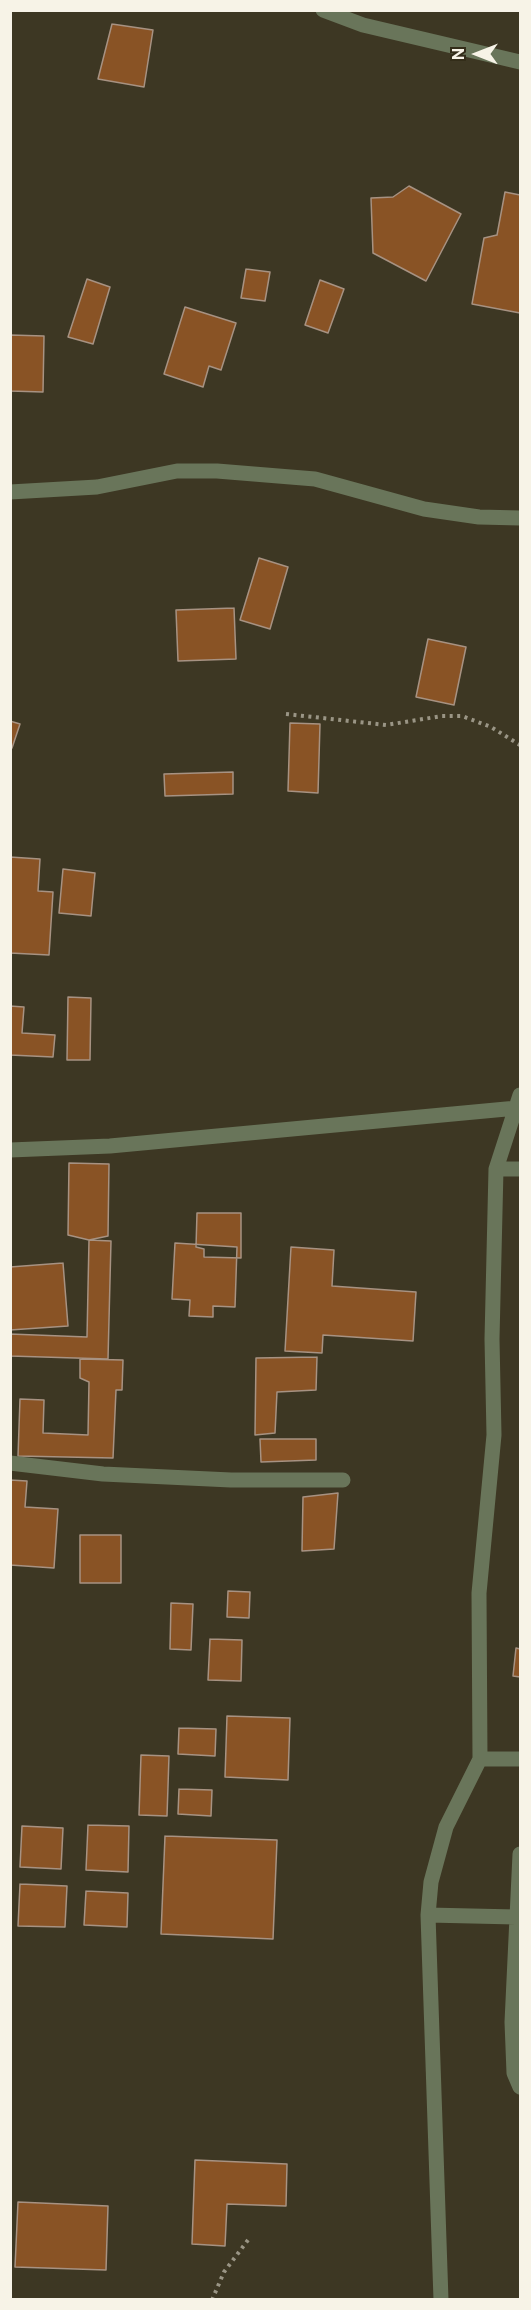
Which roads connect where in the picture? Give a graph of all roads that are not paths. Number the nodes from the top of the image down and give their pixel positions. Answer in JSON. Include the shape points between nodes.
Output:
{"nodes":[{"id":1,"x":323,"y":10,"type":"edge"},
{"id":2,"x":520,"y":62,"type":"edge"},
{"id":3,"x":10,"y":492,"type":"edge"},
{"id":4,"x":520,"y":518,"type":"edge"},
{"id":5,"x":519,"y":1101,"type":"edge"},
{"id":6,"x":10,"y":1150,"type":"edge"},
{"id":7,"x":496,"y":1169,"type":"junction"},
{"id":8,"x":520,"y":1169,"type":"edge"},
{"id":9,"x":10,"y":1463,"type":"edge"},
{"id":10,"x":343,"y":1480,"type":"dead end"},
{"id":11,"x":480,"y":1759,"type":"junction"},
{"id":12,"x":520,"y":1759,"type":"edge"},
{"id":13,"x":520,"y":1854,"type":"edge"},
{"id":14,"x":428,"y":1915,"type":"junction"},
{"id":15,"x":516,"y":1917,"type":"junction"},
{"id":16,"x":520,"y":2087,"type":"edge"},
{"id":17,"x":441,"y":2300,"type":"edge"}],
"edges":[{"from":1,"to":2,"type":"street","via":[[363,25]]},
{"from":3,"to":4,"type":"street","via":[[97,487],[177,471],[217,471],[315,479],[424,509]]},
{"from":5,"to":6,"type":"street","via":[[110,1146]]},
{"from":5,"to":7,"type":"street"},
{"from":7,"to":8,"type":"street"},
{"from":7,"to":11,"type":"street","via":[[494,1435],[479,1593]]},
{"from":9,"to":10,"type":"street","via":[[231,1480]]},
{"from":11,"to":12,"type":"street"},
{"from":11,"to":14,"type":"street","via":[[446,1827],[431,1882]]},
{"from":13,"to":15,"type":"street"},
{"from":14,"to":15,"type":"street"},
{"from":14,"to":17,"type":"street"},
{"from":15,"to":16,"type":"street","via":[[512,2022],[514,2073]]}]}
